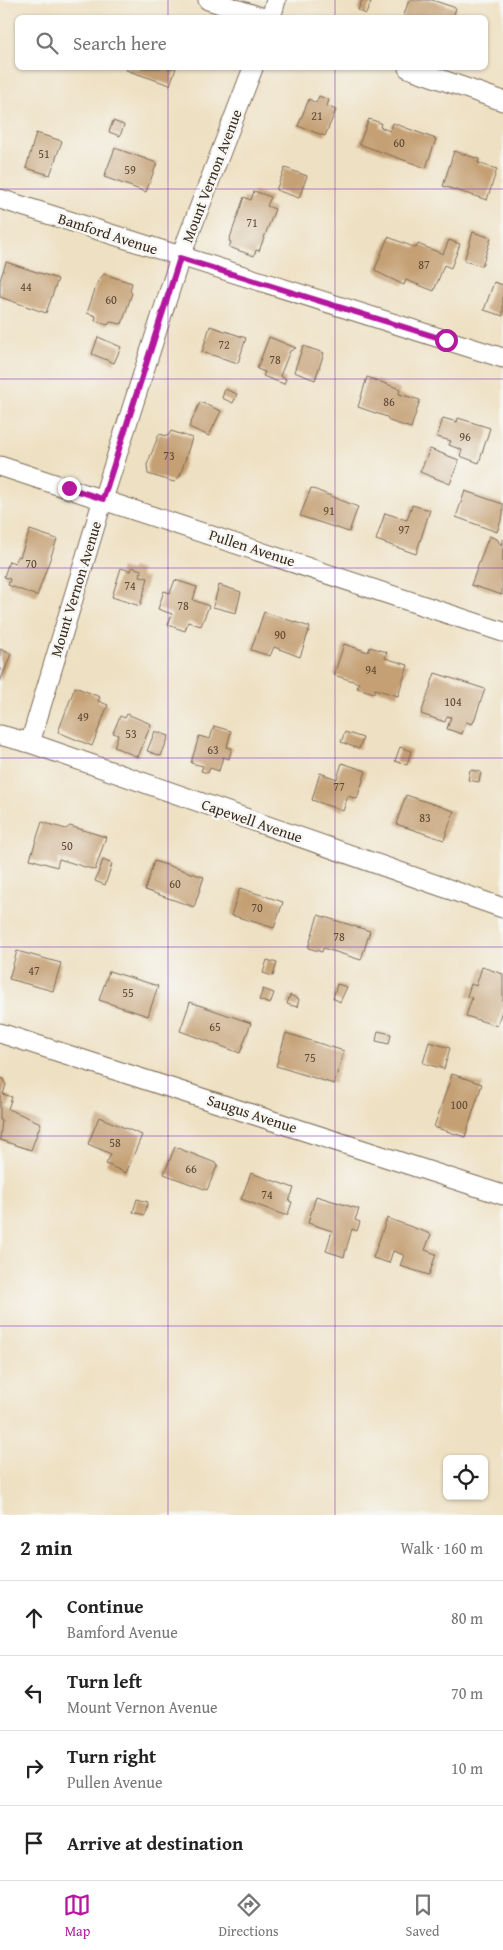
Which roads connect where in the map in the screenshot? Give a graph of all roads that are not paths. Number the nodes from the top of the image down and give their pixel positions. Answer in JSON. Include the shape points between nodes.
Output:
{"nodes":[{"id":1,"x":208,"y":0,"type":"edge"},
{"id":2,"x":276,"y":0,"type":"edge"},
{"id":3,"x":255,"y":15,"type":"edge"},
{"id":4,"x":273,"y":15,"type":"edge"},
{"id":5,"x":252,"y":70,"type":"edge"},
{"id":6,"x":414,"y":70,"type":"edge"},
{"id":7,"x":503,"y":101,"type":"edge"},
{"id":8,"x":0,"y":199,"type":"edge"},
{"id":9,"x":180,"y":258,"type":"junction"},
{"id":10,"x":503,"y":358,"type":"edge"},
{"id":11,"x":0,"y":466,"type":"edge"},
{"id":12,"x":103,"y":499,"type":"junction"},
{"id":13,"x":503,"y":632,"type":"edge"},
{"id":14,"x":0,"y":735,"type":"edge"},
{"id":15,"x":30,"y":743,"type":"junction"},
{"id":16,"x":503,"y":908,"type":"edge"},
{"id":17,"x":0,"y":1033,"type":"edge"},
{"id":18,"x":503,"y":1193,"type":"edge"}],
"edges":[{"from":1,"to":3,"type":"street"},
{"from":2,"to":4,"type":"street"},
{"from":5,"to":9,"type":"street","name":"Mount Vernon Avenue"},
{"from":6,"to":7,"type":"street"},
{"from":8,"to":9,"type":"street","name":"Bamford Avenue"},
{"from":9,"to":10,"type":"street","name":"Bamford Avenue"},
{"from":9,"to":12,"type":"street","name":"Mount Vernon Avenue"},
{"from":11,"to":12,"type":"street","name":"Pullen Avenue"},
{"from":12,"to":13,"type":"street","name":"Pullen Avenue"},
{"from":12,"to":15,"type":"street","name":"Mount Vernon Avenue"},
{"from":14,"to":15,"type":"street","name":"Capewell Avenue"},
{"from":15,"to":16,"type":"street","name":"Capewell Avenue"},
{"from":17,"to":18,"type":"street","name":"Saugus Avenue"}]}
